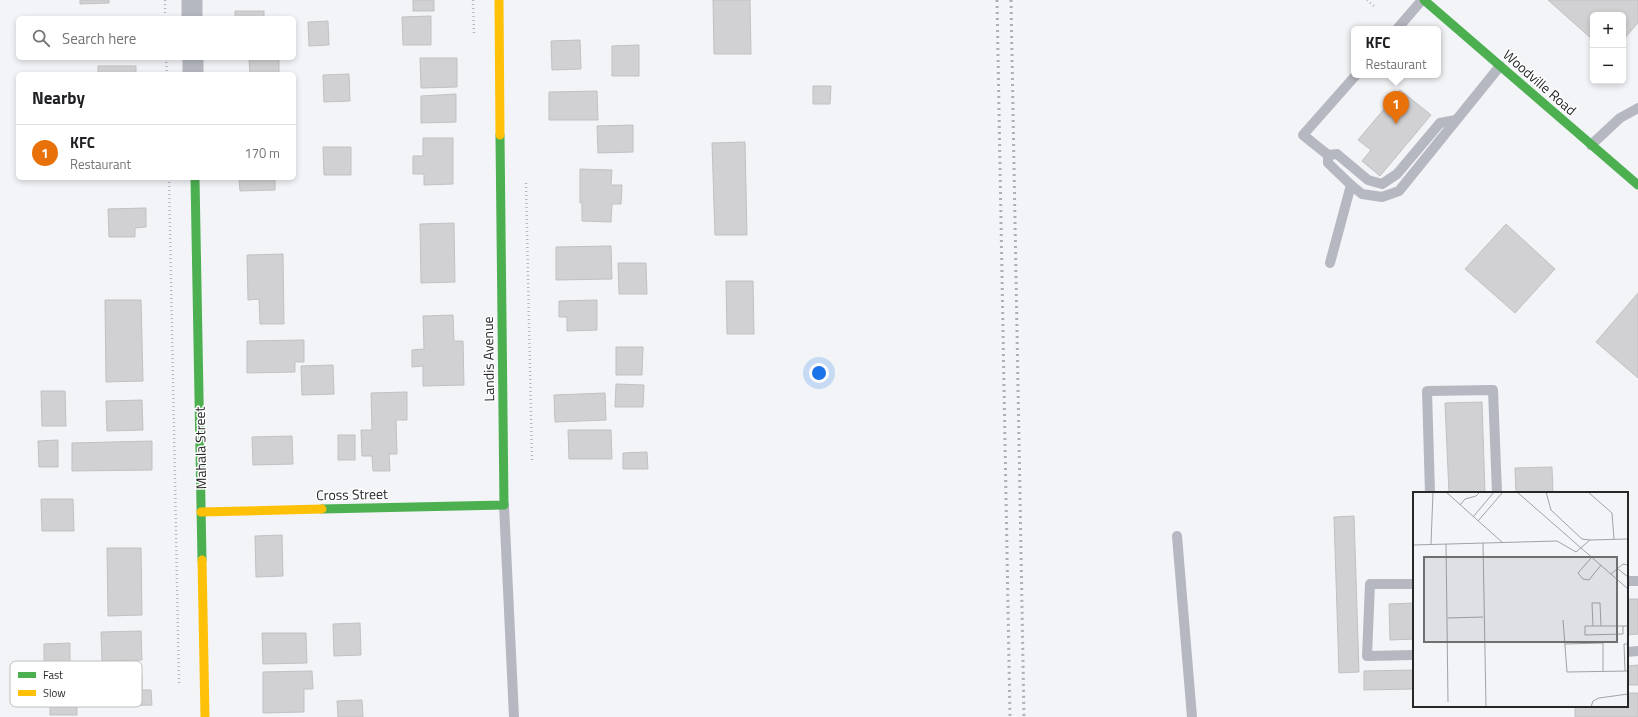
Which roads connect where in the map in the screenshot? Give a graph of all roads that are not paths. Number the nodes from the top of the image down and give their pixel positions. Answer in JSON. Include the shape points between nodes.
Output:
{"nodes":[{"id":1,"x":192,"y":0,"type":"edge"},
{"id":2,"x":499,"y":0,"type":"edge"},
{"id":3,"x":1423,"y":0,"type":"edge"},
{"id":4,"x":192,"y":16,"type":"edge"},
{"id":5,"x":1400,"y":26,"type":"edge"},
{"id":6,"x":193,"y":60,"type":"edge"},
{"id":7,"x":1500,"y":66,"type":"junction"},
{"id":8,"x":193,"y":72,"type":"edge"},
{"id":9,"x":1353,"y":78,"type":"edge"},
{"id":10,"x":1638,"y":108,"type":"edge"},
{"id":11,"x":1456,"y":120,"type":"junction"},
{"id":12,"x":1591,"y":145,"type":"junction"},
{"id":13,"x":1328,"y":155,"type":"junction"},
{"id":14,"x":195,"y":180,"type":"edge"},
{"id":15,"x":1351,"y":185,"type":"junction"},
{"id":16,"x":1638,"y":185,"type":"edge"},
{"id":17,"x":1330,"y":263,"type":"dead end"},
{"id":18,"x":1430,"y":492,"type":"edge"},
{"id":19,"x":1497,"y":492,"type":"edge"},
{"id":20,"x":504,"y":505,"type":"junction"},
{"id":21,"x":201,"y":512,"type":"junction"},
{"id":22,"x":1178,"y":536,"type":"dead end"},
{"id":23,"x":1413,"y":584,"type":"edge"},
{"id":24,"x":1638,"y":651,"type":"edge"},
{"id":25,"x":1628,"y":652,"type":"edge"},
{"id":26,"x":1413,"y":655,"type":"edge"},
{"id":27,"x":205,"y":717,"type":"edge"},
{"id":28,"x":514,"y":717,"type":"edge"},
{"id":29,"x":1192,"y":717,"type":"edge"}],
"edges":[{"from":1,"to":4,"type":"street"},
{"from":2,"to":20,"type":"street","name":"Landis Avenue"},
{"from":3,"to":5,"type":"lane"},
{"from":3,"to":7,"type":"street","name":"Woodville Road"},
{"from":6,"to":8,"type":"street"},
{"from":7,"to":11,"type":"lane"},
{"from":7,"to":12,"type":"street","name":"Woodville Road"},
{"from":9,"to":13,"type":"lane","via":[[1303,135]]},
{"from":10,"to":12,"type":"lane","via":[[1620,118]]},
{"from":11,"to":13,"type":"lane","via":[[1440,123],[1397,174],[1382,184],[1368,180],[1337,154]]},
{"from":11,"to":15,"type":"lane","via":[[1398,190],[1382,197],[1362,194]]},
{"from":12,"to":16,"type":"street","name":"Woodville Road"},
{"from":13,"to":15,"type":"lane","via":[[1328,163]]},
{"from":14,"to":21,"type":"street","name":"Mahala Street"},
{"from":15,"to":17,"type":"lane"},
{"from":18,"to":19,"type":"lane","via":[[1427,391],[1492,390]]},
{"from":20,"to":21,"type":"street","name":"Cross Street"},
{"from":20,"to":28,"type":"lane","name":"Landis Avenue"},
{"from":21,"to":27,"type":"street","name":"Mahala Street"},
{"from":22,"to":29,"type":"lane"},
{"from":23,"to":26,"type":"lane","via":[[1370,584],[1367,656]]},
{"from":24,"to":25,"type":"lane"}]}
